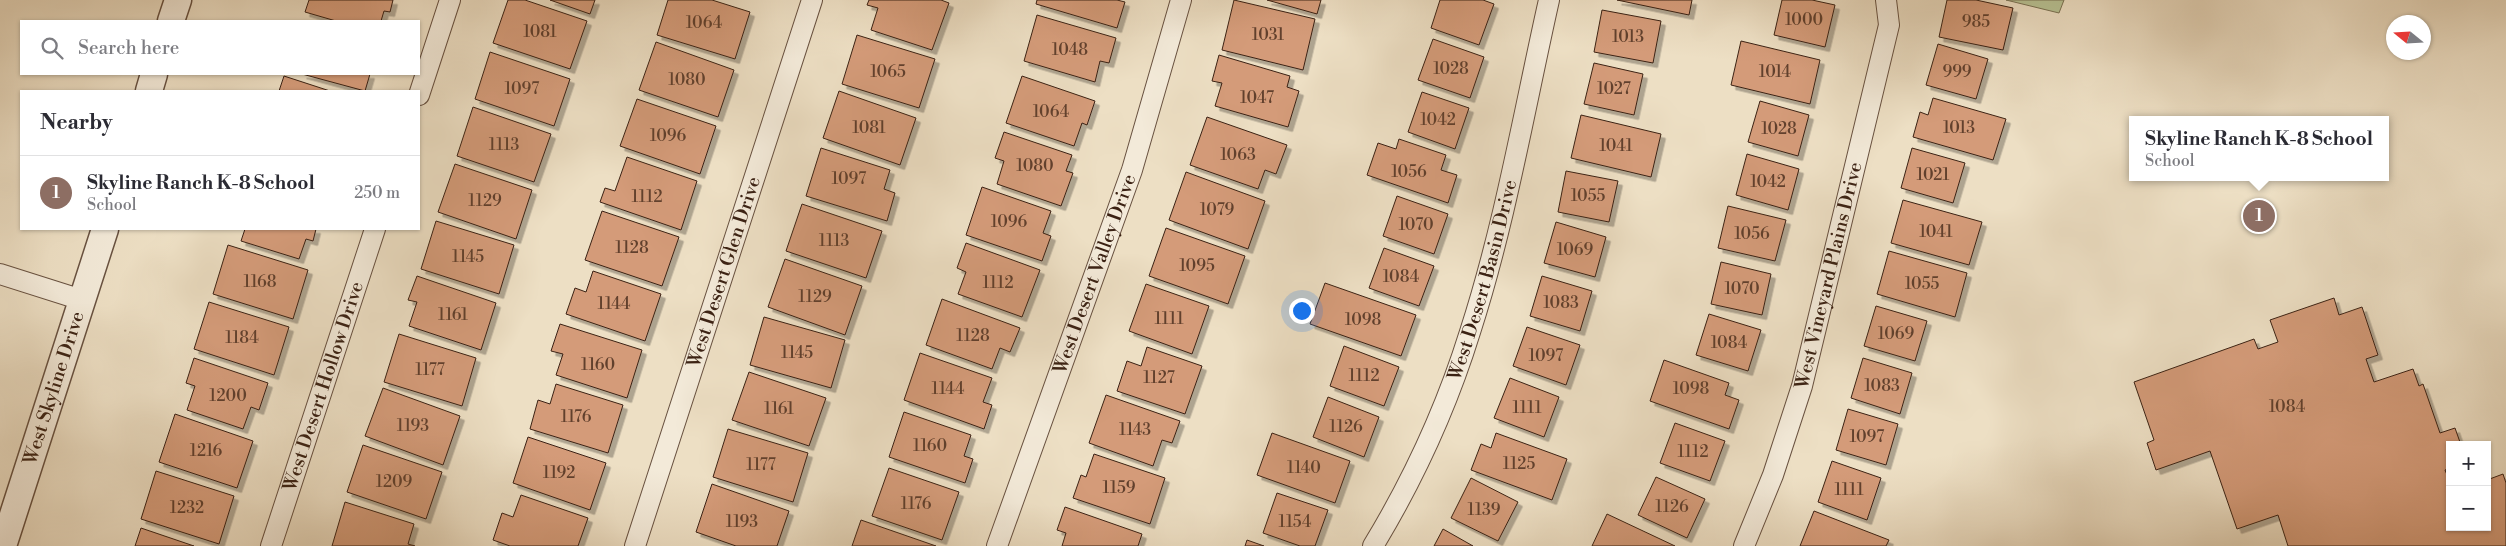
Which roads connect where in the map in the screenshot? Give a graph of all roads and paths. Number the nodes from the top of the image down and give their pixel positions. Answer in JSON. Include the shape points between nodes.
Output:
{"nodes":[{"id":1,"x":178,"y":0,"type":"edge"},
{"id":2,"x":450,"y":0,"type":"edge"},
{"id":3,"x":812,"y":0,"type":"edge"},
{"id":4,"x":1181,"y":0,"type":"edge"},
{"id":5,"x":1549,"y":0,"type":"edge"},
{"id":6,"x":1886,"y":0,"type":"edge"},
{"id":7,"x":171,"y":20,"type":"edge"},
{"id":8,"x":154,"y":75,"type":"edge"},
{"id":9,"x":149,"y":90,"type":"edge"},
{"id":10,"x":420,"y":93,"type":"edge"},
{"id":11,"x":105,"y":230,"type":"edge"},
{"id":12,"x":375,"y":230,"type":"edge"},
{"id":13,"x":0,"y":274,"type":"edge"},
{"id":14,"x":82,"y":300,"type":"junction"},
{"id":15,"x":3,"y":546,"type":"edge"},
{"id":16,"x":271,"y":546,"type":"edge"},
{"id":17,"x":635,"y":546,"type":"edge"},
{"id":18,"x":997,"y":546,"type":"edge"},
{"id":19,"x":1374,"y":546,"type":"edge"},
{"id":20,"x":1744,"y":546,"type":"edge"}],
"edges":[{"from":1,"to":7,"type":"street"},
{"from":2,"to":10,"type":"street"},
{"from":3,"to":17,"type":"street","name":"West Desert Glen Drive"},
{"from":4,"to":18,"type":"street","name":"West Desert Valley Drive","via":[[1132,170]]},
{"from":5,"to":19,"type":"street","name":"West Desert Basin Drive","via":[[1489,268],[1470,334],[1417,465]]},
{"from":6,"to":20,"type":"street","name":"West Vineyard Plains Drive","via":[[1889,25],[1802,386],[1773,475]]},
{"from":8,"to":9,"type":"street"},
{"from":11,"to":14,"type":"street","name":"West Skyline Drive"},
{"from":12,"to":16,"type":"street","name":"West Desert Hollow Drive"},
{"from":13,"to":14,"type":"street"},
{"from":14,"to":15,"type":"street","name":"West Skyline Drive"}]}
